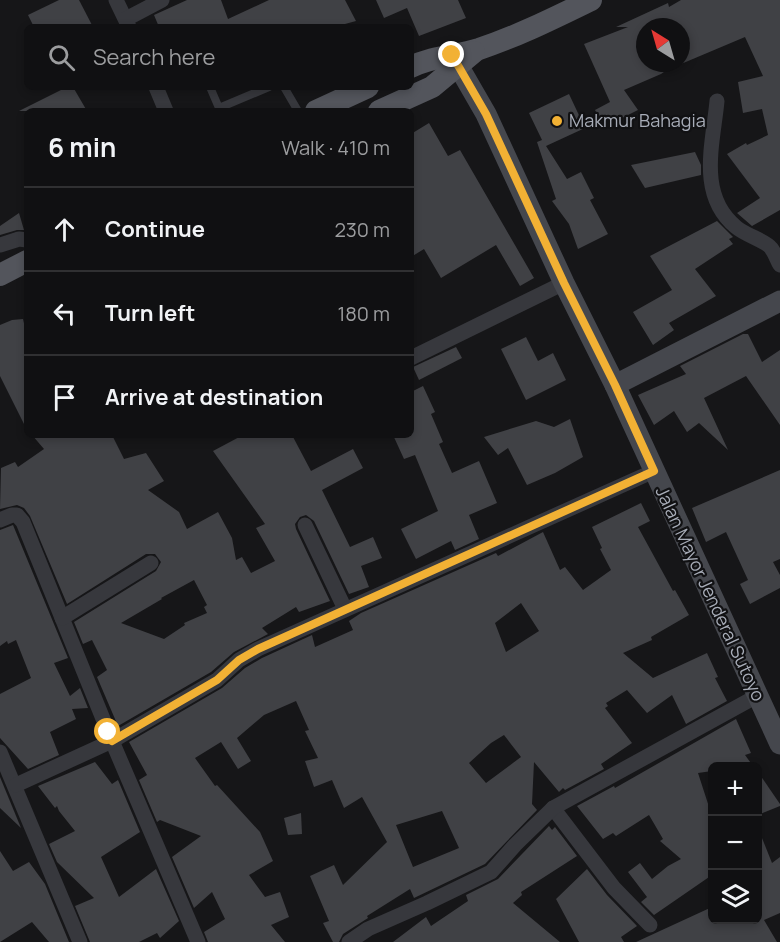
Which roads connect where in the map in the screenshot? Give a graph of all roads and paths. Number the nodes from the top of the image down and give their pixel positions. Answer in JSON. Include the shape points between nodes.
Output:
{"nodes":[{"id":1,"x":116,"y":0,"type":"edge"},
{"id":2,"x":162,"y":0,"type":"edge"},
{"id":3,"x":591,"y":0,"type":"edge"},
{"id":4,"x":127,"y":23,"type":"edge"},
{"id":5,"x":456,"y":60,"type":"junction"},
{"id":6,"x":414,"y":65,"type":"edge"},
{"id":7,"x":157,"y":90,"type":"edge"},
{"id":8,"x":211,"y":90,"type":"edge"},
{"id":9,"x":261,"y":90,"type":"edge"},
{"id":10,"x":286,"y":90,"type":"edge"},
{"id":11,"x":362,"y":90,"type":"edge"},
{"id":12,"x":717,"y":101,"type":"dead end"},
{"id":13,"x":165,"y":108,"type":"edge"},
{"id":14,"x":219,"y":108,"type":"edge"},
{"id":15,"x":219,"y":108,"type":"edge"},
{"id":16,"x":296,"y":108,"type":"edge"},
{"id":17,"x":322,"y":108,"type":"edge"},
{"id":18,"x":386,"y":108,"type":"edge"},
{"id":19,"x":24,"y":240,"type":"edge"},
{"id":20,"x":0,"y":245,"type":"edge"},
{"id":21,"x":24,"y":263,"type":"edge"},
{"id":22,"x":780,"y":265,"type":"edge"},
{"id":23,"x":0,"y":275,"type":"edge"},
{"id":24,"x":564,"y":283,"type":"junction"},
{"id":25,"x":780,"y":301,"type":"edge"},
{"id":26,"x":414,"y":357,"type":"edge"},
{"id":27,"x":615,"y":385,"type":"junction"},
{"id":28,"x":654,"y":471,"type":"junction"},
{"id":29,"x":0,"y":520,"type":"edge"},
{"id":30,"x":305,"y":525,"type":"dead end"},
{"id":31,"x":151,"y":563,"type":"dead end"},
{"id":32,"x":345,"y":609,"type":"junction"},
{"id":33,"x":62,"y":618,"type":"junction"},
{"id":34,"x":757,"y":696,"type":"junction"},
{"id":35,"x":774,"y":719,"type":"edge"},
{"id":36,"x":112,"y":741,"type":"junction"},
{"id":37,"x":780,"y":744,"type":"edge"},
{"id":38,"x":0,"y":752,"type":"edge"},
{"id":39,"x":16,"y":785,"type":"junction"},
{"id":40,"x":553,"y":808,"type":"junction"},
{"id":41,"x":650,"y":925,"type":"dead end"},
{"id":42,"x":80,"y":942,"type":"edge"},
{"id":43,"x":198,"y":942,"type":"edge"},
{"id":44,"x":349,"y":942,"type":"edge"}],
"edges":[{"from":1,"to":4,"type":"street"},
{"from":2,"to":4,"type":"street"},
{"from":3,"to":5,"type":"main road"},
{"from":5,"to":6,"type":"main road","via":[[424,60]]},
{"from":5,"to":18,"type":"main road","via":[[432,87]]},
{"from":5,"to":24,"type":"main road","name":"Jalan Mayor Jenderal Sutoyo","via":[[486,114]]},
{"from":7,"to":13,"type":"street"},
{"from":8,"to":14,"type":"lane"},
{"from":9,"to":15,"type":"lane"},
{"from":10,"to":16,"type":"lane"},
{"from":11,"to":17,"type":"main road"},
{"from":12,"to":22,"type":"street","via":[[710,160],[711,190],[726,218],[771,247]]},
{"from":19,"to":20,"type":"street"},
{"from":21,"to":23,"type":"main road"},
{"from":24,"to":26,"type":"street"},
{"from":24,"to":27,"type":"main road","name":"Jalan Mayor Jenderal Sutoyo"},
{"from":25,"to":27,"type":"main road"},
{"from":27,"to":28,"type":"main road","name":"Jalan Mayor Jenderal Sutoyo"},
{"from":28,"to":32,"type":"street"},
{"from":28,"to":34,"type":"main road","name":"Jalan Mayor Jenderal Sutoyo"},
{"from":29,"to":33,"type":"street","via":[[17,515],[22,522]]},
{"from":30,"to":32,"type":"street"},
{"from":31,"to":33,"type":"street"},
{"from":32,"to":36,"type":"street","via":[[239,660],[217,680]]},
{"from":33,"to":36,"type":"street"},
{"from":34,"to":35,"type":"main road","name":"Jalan Mayor Jenderal Sutoyo"},
{"from":34,"to":40,"type":"street"},
{"from":35,"to":37,"type":"main road","name":"Jalan Mayor Jenderal Sutoyo"},
{"from":36,"to":39,"type":"street"},
{"from":36,"to":43,"type":"street"},
{"from":38,"to":39,"type":"street"},
{"from":39,"to":42,"type":"street"},
{"from":40,"to":41,"type":"street","via":[[614,888]]},
{"from":40,"to":44,"type":"street","via":[[491,872],[368,929]]}]}
